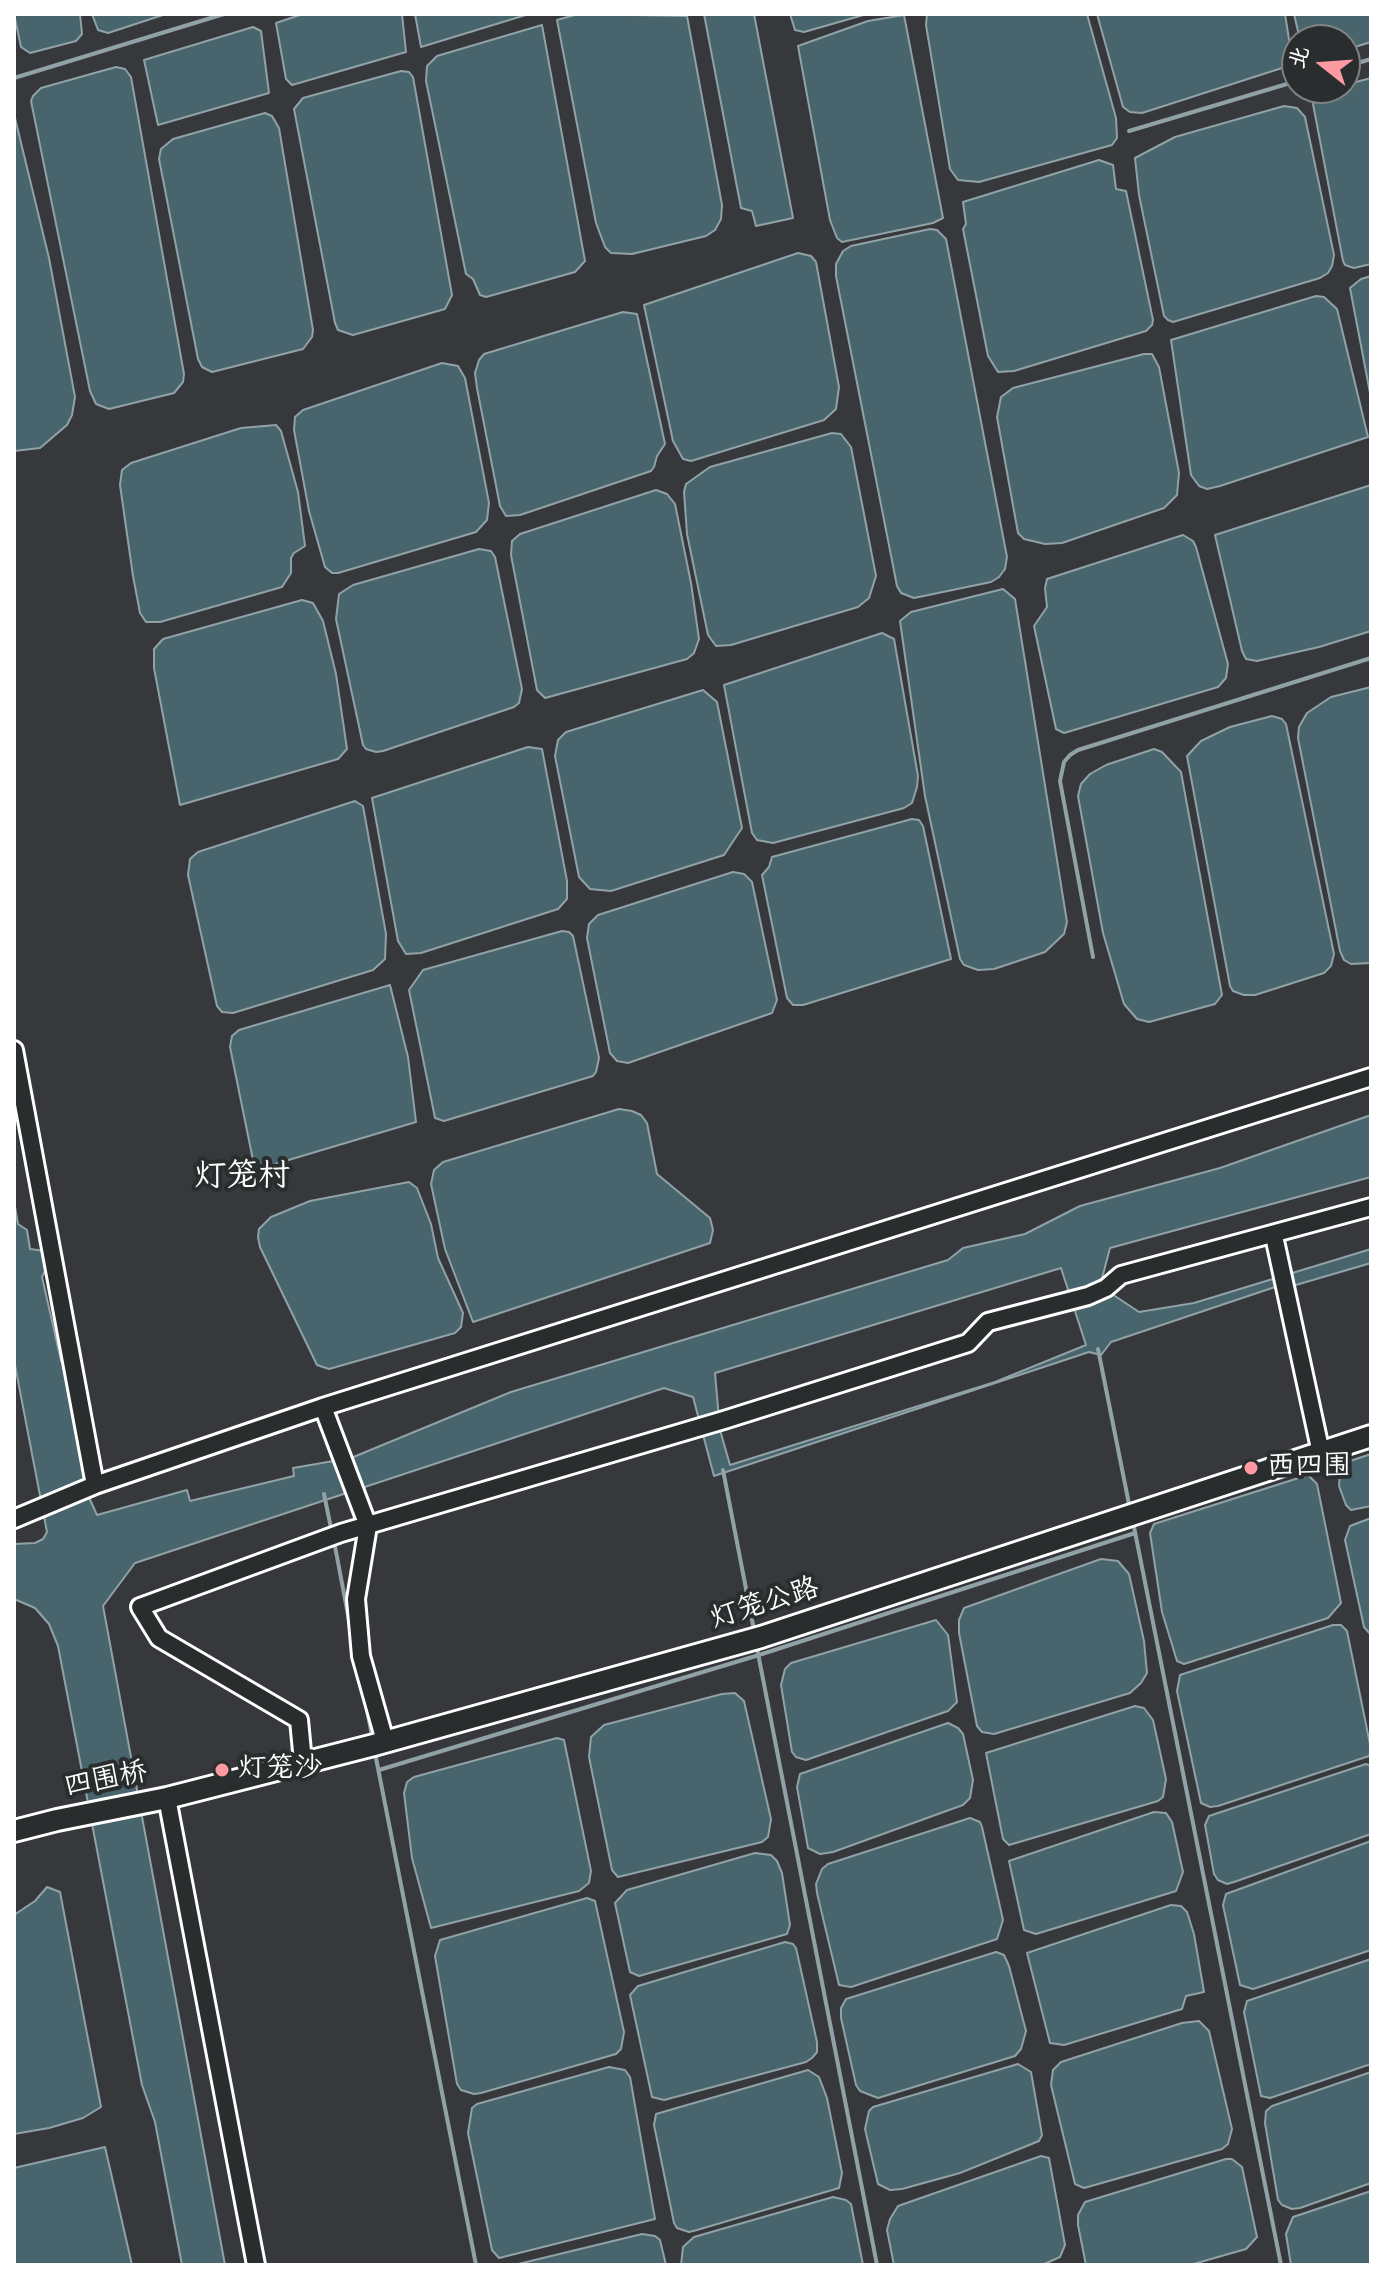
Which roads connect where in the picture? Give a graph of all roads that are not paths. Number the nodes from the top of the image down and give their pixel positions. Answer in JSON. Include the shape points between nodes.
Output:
{"nodes":[{"id":1,"x":14,"y":1050,"type":"edge"},
{"id":2,"x":1371,"y":1077,"type":"edge"},
{"id":3,"x":1371,"y":1207,"type":"edge"},
{"id":4,"x":1274,"y":1236,"type":"dead end"},
{"id":5,"x":323,"y":1407,"type":"junction"},
{"id":6,"x":1371,"y":1436,"type":"edge"},
{"id":7,"x":1321,"y":1453,"type":"junction"},
{"id":8,"x":95,"y":1485,"type":"junction"},
{"id":9,"x":14,"y":1519,"type":"edge"},
{"id":10,"x":368,"y":1526,"type":"junction"},
{"id":11,"x":379,"y":1743,"type":"junction"},
{"id":12,"x":303,"y":1762,"type":"junction"},
{"id":13,"x":167,"y":1798,"type":"junction"},
{"id":14,"x":14,"y":1831,"type":"edge"},
{"id":15,"x":256,"y":2265,"type":"edge"}],
"edges":[{"from":1,"to":8,"type":"street"},
{"from":2,"to":5,"type":"street"},
{"from":3,"to":10,"type":"street","via":[[1121,1275],[1088,1296],[988,1322],[968,1343]]},
{"from":4,"to":7,"type":"street"},
{"from":5,"to":8,"type":"street"},
{"from":5,"to":10,"type":"street"},
{"from":6,"to":7,"type":"street","name":"灯笼公路"},
{"from":7,"to":11,"type":"street","name":"灯笼公路","via":[[753,1639]]},
{"from":8,"to":9,"type":"street"},
{"from":10,"to":11,"type":"street","via":[[356,1599],[361,1656]]},
{"from":10,"to":12,"type":"street","via":[[140,1607],[159,1638],[299,1720]]},
{"from":11,"to":12,"type":"street","name":"灯笼公路"},
{"from":12,"to":13,"type":"street","name":"灯笼公路"},
{"from":13,"to":14,"type":"street","name":"四围桥"},
{"from":13,"to":15,"type":"street"}]}
